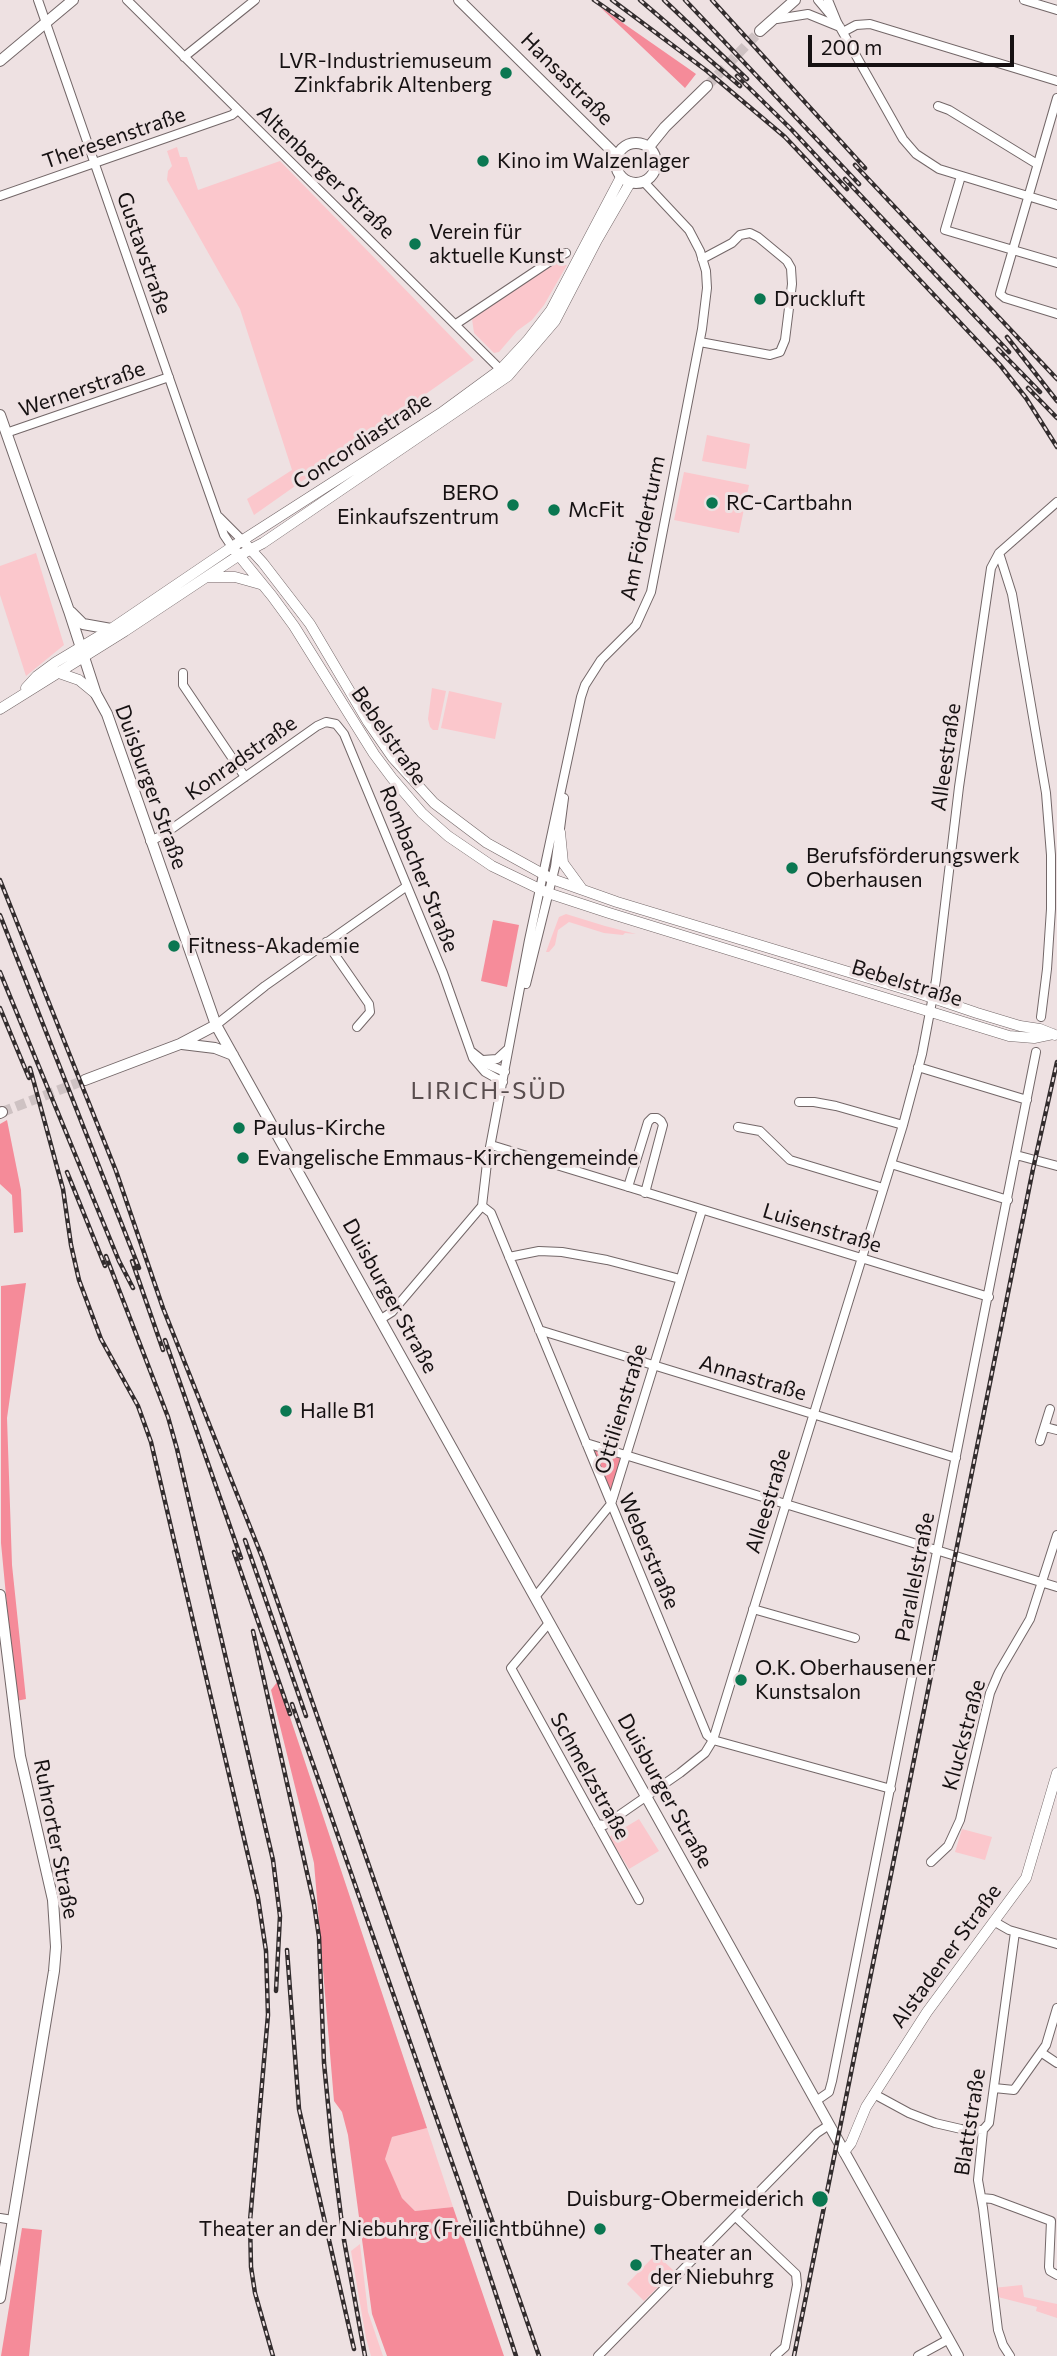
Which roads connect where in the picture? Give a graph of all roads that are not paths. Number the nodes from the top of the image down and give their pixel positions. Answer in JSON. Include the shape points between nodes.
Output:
{"nodes":[{"id":1,"x":38,"y":0,"type":"edge"},
{"id":2,"x":73,"y":0,"type":"edge"},
{"id":3,"x":127,"y":0,"type":"edge"},
{"id":4,"x":255,"y":0,"type":"edge"},
{"id":5,"x":459,"y":0,"type":"edge"},
{"id":6,"x":795,"y":0,"type":"edge"},
{"id":7,"x":818,"y":0,"type":"edge"},
{"id":8,"x":828,"y":0,"type":"edge"},
{"id":9,"x":1024,"y":0,"type":"edge"},
{"id":10,"x":783,"y":2,"type":"edge"},
{"id":11,"x":1057,"y":10,"type":"edge"},
{"id":12,"x":771,"y":20,"type":"junction"},
{"id":13,"x":45,"y":22,"type":"junction"},
{"id":14,"x":840,"y":27,"type":"junction"},
{"id":15,"x":761,"y":31,"type":"tunnel mouth"},
{"id":16,"x":184,"y":57,"type":"junction"},
{"id":17,"x":0,"y":61,"type":"edge"},
{"id":18,"x":1057,"y":81,"type":"edge"},
{"id":19,"x":707,"y":86,"type":"tunnel mouth"},
{"id":20,"x":1057,"y":98,"type":"edge"},
{"id":21,"x":938,"y":106,"type":"dead end"},
{"id":22,"x":238,"y":110,"type":"junction"},
{"id":23,"x":1053,"y":129,"type":"edge"},
{"id":24,"x":648,"y":148,"type":"junction"},
{"id":25,"x":617,"y":156,"type":"junction"},
{"id":26,"x":94,"y":163,"type":"junction"},
{"id":27,"x":1037,"y":164,"type":"junction"},
{"id":28,"x":961,"y":176,"type":"junction"},
{"id":29,"x":625,"y":180,"type":"junction"},
{"id":30,"x":644,"y":182,"type":"junction"},
{"id":31,"x":0,"y":196,"type":"edge"},
{"id":32,"x":1028,"y":197,"type":"junction"},
{"id":33,"x":1057,"y":205,"type":"edge"},
{"id":34,"x":1013,"y":249,"type":"junction"},
{"id":35,"x":566,"y":253,"type":"dead end"},
{"id":36,"x":702,"y":259,"type":"junction"},
{"id":37,"x":1057,"y":263,"type":"edge"},
{"id":38,"x":1057,"y":314,"type":"edge"},
{"id":39,"x":456,"y":324,"type":"junction"},
{"id":40,"x":700,"y":342,"type":"junction"},
{"id":41,"x":504,"y":372,"type":"junction"},
{"id":42,"x":169,"y":377,"type":"junction"},
{"id":43,"x":0,"y":415,"type":"edge"},
{"id":44,"x":6,"y":433,"type":"junction"},
{"id":45,"x":1057,"y":502,"type":"edge"},
{"id":46,"x":219,"y":517,"type":"junction"},
{"id":47,"x":243,"y":541,"type":"junction"},
{"id":48,"x":251,"y":549,"type":"junction"},
{"id":49,"x":235,"y":552,"type":"junction"},
{"id":50,"x":999,"y":553,"type":"junction"},
{"id":51,"x":209,"y":577,"type":"junction"},
{"id":52,"x":262,"y":586,"type":"junction"},
{"id":53,"x":69,"y":611,"type":"junction"},
{"id":54,"x":111,"y":629,"type":"junction"},
{"id":55,"x":83,"y":652,"type":"junction"},
{"id":56,"x":323,"y":670,"type":"junction"},
{"id":57,"x":59,"y":673,"type":"junction"},
{"id":58,"x":183,"y":673,"type":"dead end"},
{"id":59,"x":341,"y":675,"type":"junction"},
{"id":60,"x":96,"y":694,"type":"junction"},
{"id":61,"x":19,"y":696,"type":"junction"},
{"id":62,"x":0,"y":709,"type":"edge"},
{"id":63,"x":317,"y":726,"type":"joint"},
{"id":64,"x":246,"y":777,"type":"junction"},
{"id":65,"x":563,"y":784,"type":"junction"},
{"id":66,"x":560,"y":832,"type":"junction"},
{"id":67,"x":150,"y":841,"type":"junction"},
{"id":68,"x":548,"y":876,"type":"junction"},
{"id":69,"x":407,"y":886,"type":"junction"},
{"id":70,"x":582,"y":889,"type":"junction"},
{"id":71,"x":544,"y":891,"type":"junction"},
{"id":72,"x":326,"y":942,"type":"junction"},
{"id":73,"x":756,"y":944,"type":"junction"},
{"id":74,"x":751,"y":957,"type":"junction"},
{"id":75,"x":933,"y":998,"type":"junction"},
{"id":76,"x":931,"y":1011,"type":"junction"},
{"id":77,"x":1041,"y":1017,"type":"dead end"},
{"id":78,"x":216,"y":1025,"type":"junction"},
{"id":79,"x":357,"y":1027,"type":"dead end"},
{"id":80,"x":1055,"y":1035,"type":"edge"},
{"id":81,"x":180,"y":1044,"type":"junction"},
{"id":82,"x":510,"y":1047,"type":"junction"},
{"id":83,"x":470,"y":1050,"type":"junction"},
{"id":84,"x":1036,"y":1052,"type":"dead end"},
{"id":85,"x":233,"y":1055,"type":"junction"},
{"id":86,"x":481,"y":1060,"type":"junction"},
{"id":87,"x":918,"y":1067,"type":"junction"},
{"id":88,"x":505,"y":1072,"type":"junction"},
{"id":89,"x":85,"y":1080,"type":"tunnel mouth"},
{"id":90,"x":503,"y":1082,"type":"junction"},
{"id":91,"x":1027,"y":1100,"type":"junction"},
{"id":92,"x":799,"y":1102,"type":"dead end"},
{"id":93,"x":903,"y":1125,"type":"junction"},
{"id":94,"x":738,"y":1127,"type":"dead end"},
{"id":95,"x":491,"y":1145,"type":"junction"},
{"id":96,"x":1016,"y":1155,"type":"junction"},
{"id":97,"x":891,"y":1164,"type":"junction"},
{"id":98,"x":1057,"y":1166,"type":"edge"},
{"id":99,"x":628,"y":1187,"type":"junction"},
{"id":100,"x":883,"y":1188,"type":"junction"},
{"id":101,"x":645,"y":1193,"type":"junction"},
{"id":102,"x":1007,"y":1200,"type":"junction"},
{"id":103,"x":482,"y":1206,"type":"junction"},
{"id":104,"x":702,"y":1210,"type":"junction"},
{"id":105,"x":509,"y":1257,"type":"junction"},
{"id":106,"x":861,"y":1258,"type":"junction"},
{"id":107,"x":680,"y":1279,"type":"junction"},
{"id":108,"x":989,"y":1297,"type":"junction"},
{"id":109,"x":381,"y":1319,"type":"junction"},
{"id":110,"x":539,"y":1331,"type":"junction"},
{"id":111,"x":653,"y":1365,"type":"junction"},
{"id":112,"x":1050,"y":1409,"type":"dead end"},
{"id":113,"x":813,"y":1414,"type":"junction"},
{"id":114,"x":1045,"y":1427,"type":"junction"},
{"id":115,"x":1057,"y":1430,"type":"edge"},
{"id":116,"x":1040,"y":1441,"type":"dead end"},
{"id":117,"x":586,"y":1443,"type":"junction"},
{"id":118,"x":625,"y":1456,"type":"junction"},
{"id":119,"x":956,"y":1458,"type":"junction"},
{"id":120,"x":611,"y":1504,"type":"junction"},
{"id":121,"x":785,"y":1505,"type":"junction"},
{"id":122,"x":1057,"y":1535,"type":"edge"},
{"id":123,"x":937,"y":1552,"type":"junction"},
{"id":124,"x":1042,"y":1583,"type":"junction"},
{"id":125,"x":1057,"y":1587,"type":"edge"},
{"id":126,"x":0,"y":1595,"type":"edge"},
{"id":127,"x":535,"y":1597,"type":"junction"},
{"id":128,"x":753,"y":1609,"type":"junction"},
{"id":129,"x":549,"y":1623,"type":"junction"},
{"id":130,"x":855,"y":1638,"type":"dead end"},
{"id":131,"x":4,"y":1674,"type":"edge"},
{"id":132,"x":713,"y":1740,"type":"junction"},
{"id":133,"x":1057,"y":1773,"type":"edge"},
{"id":134,"x":1055,"y":1785,"type":"edge"},
{"id":135,"x":891,"y":1789,"type":"junction"},
{"id":136,"x":646,"y":1796,"type":"junction"},
{"id":137,"x":597,"y":1824,"type":"junction"},
{"id":138,"x":931,"y":1862,"type":"dead end"},
{"id":139,"x":639,"y":1900,"type":"dead end"},
{"id":140,"x":995,"y":1922,"type":"junction"},
{"id":141,"x":1015,"y":1932,"type":"junction"},
{"id":142,"x":1057,"y":1944,"type":"edge"},
{"id":143,"x":1057,"y":2008,"type":"edge"},
{"id":144,"x":1042,"y":2053,"type":"junction"},
{"id":145,"x":1057,"y":2063,"type":"edge"},
{"id":146,"x":993,"y":2088,"type":"junction"},
{"id":147,"x":874,"y":2094,"type":"junction"},
{"id":148,"x":816,"y":2101,"type":"junction"},
{"id":149,"x":829,"y":2125,"type":"junction"},
{"id":150,"x":984,"y":2130,"type":"junction"},
{"id":151,"x":844,"y":2152,"type":"junction"},
{"id":152,"x":982,"y":2198,"type":"junction"},
{"id":153,"x":736,"y":2217,"type":"junction"},
{"id":154,"x":0,"y":2218,"type":"edge"},
{"id":155,"x":13,"y":2220,"type":"junction"},
{"id":156,"x":1053,"y":2258,"type":"edge"},
{"id":157,"x":1057,"y":2275,"type":"edge"},
{"id":158,"x":0,"y":2298,"type":"edge"},
{"id":159,"x":949,"y":2339,"type":"junction"},
{"id":160,"x":598,"y":2356,"type":"edge"},
{"id":161,"x":775,"y":2356,"type":"edge"},
{"id":162,"x":918,"y":2356,"type":"edge"},
{"id":163,"x":958,"y":2356,"type":"edge"},
{"id":164,"x":1010,"y":2356,"type":"edge"}],
"edges":[{"from":1,"to":13,"type":"street","name":"Gustavstraße"},
{"from":2,"to":13,"type":"main road"},
{"from":3,"to":16,"type":"street","name":"Altenberger Straße"},
{"from":4,"to":16,"type":"street"},
{"from":5,"to":25,"type":"main road","name":"Hansastraße"},
{"from":6,"to":12,"type":"main road"},
{"from":7,"to":14,"type":"street"},
{"from":8,"to":14,"type":"street"},
{"from":9,"to":11,"type":"street"},
{"from":10,"to":12,"type":"main road"},
{"from":12,"to":14,"type":"street","via":[[808,15]]},
{"from":12,"to":15,"type":"main road"},
{"from":13,"to":17,"type":"main road"},
{"from":13,"to":26,"type":"street","name":"Gustavstraße"},
{"from":14,"to":18,"type":"street","via":[[870,24]]},
{"from":14,"to":28,"type":"street","via":[[911,149],[934,167]]},
{"from":16,"to":22,"type":"street","name":"Altenberger Straße"},
{"from":19,"to":24,"type":"main road"},
{"from":20,"to":23,"type":"street"},
{"from":21,"to":27,"type":"street"},
{"from":22,"to":26,"type":"street","name":"Theresenstraße"},
{"from":22,"to":39,"type":"street","name":"Altenberger Straße"},
{"from":23,"to":27,"type":"street"},
{"from":24,"to":25,"type":"main road","name":"Hansastraße","via":[[629,144]]},
{"from":24,"to":30,"type":"main road","via":[[655,157],[655,168]]},
{"from":25,"to":29,"type":"main road","name":"Hansastraße","via":[[615,165]]},
{"from":26,"to":31,"type":"street","name":"Theresenstraße"},
{"from":26,"to":42,"type":"street","name":"Gustavstraße"},
{"from":27,"to":32,"type":"street"},
{"from":28,"to":32,"type":"street"},
{"from":28,"to":34,"type":"street","via":[[945,230]]},
{"from":29,"to":30,"type":"main road"},
{"from":29,"to":41,"type":"street","name":"Concordiastraße","via":[[551,310]]},
{"from":30,"to":36,"type":"street","name":"Am Förderturm","via":[[688,230]]},
{"from":32,"to":33,"type":"street"},
{"from":32,"to":34,"type":"street"},
{"from":34,"to":37,"type":"street"},
{"from":34,"to":38,"type":"street","via":[[1001,296]]},
{"from":35,"to":39,"type":"street"},
{"from":36,"to":40,"type":"street","name":"Am Förderturm","via":[[707,288]]},
{"from":36,"to":40,"type":"street","via":[[750,233],[787,261],[792,284],[780,352],[771,355]]},
{"from":39,"to":41,"type":"street","name":"Altenberger Straße"},
{"from":40,"to":65,"type":"street","name":"Am Förderturm","via":[[651,592],[636,625],[601,660],[585,685]]},
{"from":41,"to":47,"type":"street","name":"Concordiastraße"},
{"from":41,"to":48,"type":"street","name":"Concordiastraße","via":[[444,421]]},
{"from":42,"to":44,"type":"street","name":"Wernerstraße"},
{"from":42,"to":46,"type":"street","name":"Gustavstraße"},
{"from":43,"to":44,"type":"main road","name":"Duisburger Straße"},
{"from":44,"to":53,"type":"main road","name":"Duisburger Straße"},
{"from":45,"to":50,"type":"street","name":"Alleestraße"},
{"from":46,"to":47,"type":"street","name":"Gustavstraße"},
{"from":46,"to":49,"type":"street","name":"Gustavstraße"},
{"from":47,"to":48,"type":"street"},
{"from":47,"to":49,"type":"street","name":"Concordiastraße"},
{"from":48,"to":49,"type":"street","name":"Concordiastraße"},
{"from":48,"to":59,"type":"street","name":"Bebelstraße","via":[[310,624]]},
{"from":49,"to":51,"type":"street","name":"Concordiastraße"},
{"from":49,"to":52,"type":"street","name":"Bebelstraße"},
{"from":49,"to":54,"type":"street","name":"Concordiastraße"},
{"from":50,"to":75,"type":"street","name":"Alleestraße","via":[[989,574]]},
{"from":50,"to":77,"type":"street","via":[[1012,594],[1046,793],[1051,909]]},
{"from":51,"to":52,"type":"street","via":[[240,578]]},
{"from":51,"to":55,"type":"street","name":"Concordiastraße"},
{"from":52,"to":56,"type":"street","name":"Bebelstraße"},
{"from":53,"to":54,"type":"main road","via":[[83,624]]},
{"from":53,"to":55,"type":"main road","name":"Duisburger Straße"},
{"from":54,"to":55,"type":"street","name":"Concordiastraße"},
{"from":55,"to":57,"type":"street"},
{"from":55,"to":60,"type":"main road","name":"Duisburger Straße"},
{"from":55,"to":61,"type":"street","via":[[71,652]]},
{"from":56,"to":59,"type":"street"},
{"from":56,"to":71,"type":"street","name":"Bebelstraße","via":[[374,754],[422,813],[472,854]]},
{"from":57,"to":60,"type":"street","via":[[79,680]]},
{"from":57,"to":61,"type":"street"},
{"from":58,"to":64,"type":"street","via":[[183,685]]},
{"from":59,"to":68,"type":"street","name":"Bebelstraße","via":[[384,746],[434,803],[487,843]]},
{"from":60,"to":67,"type":"main road","name":"Duisburger Straße"},
{"from":61,"to":62,"type":"street"},
{"from":63,"to":64,"type":"street","name":"Konradstraße"},
{"from":63,"to":69,"type":"street","name":"Rombacher Straße","via":[[333,722],[342,730]]},
{"from":64,"to":67,"type":"street","name":"Konradstraße"},
{"from":65,"to":66,"type":"street","name":"Am Förderturm"},
{"from":65,"to":68,"type":"street","name":"Am Förderturm"},
{"from":66,"to":68,"type":"street","name":"Am Förderturm"},
{"from":66,"to":70,"type":"street","via":[[563,863]]},
{"from":67,"to":78,"type":"main road","name":"Duisburger Straße"},
{"from":68,"to":70,"type":"street","name":"Bebelstraße"},
{"from":68,"to":71,"type":"street","name":"Am Förderturm"},
{"from":69,"to":72,"type":"street"},
{"from":69,"to":83,"type":"street","name":"Rombacher Straße"},
{"from":70,"to":73,"type":"street","name":"Bebelstraße"},
{"from":71,"to":74,"type":"street","name":"Bebelstraße"},
{"from":71,"to":82,"type":"street","name":"Am Förderturm"},
{"from":72,"to":78,"type":"street"},
{"from":72,"to":79,"type":"street","via":[[369,1004],[370,1012]]},
{"from":73,"to":74,"type":"street"},
{"from":73,"to":75,"type":"street","name":"Bebelstraße"},
{"from":74,"to":76,"type":"street","name":"Bebelstraße"},
{"from":75,"to":76,"type":"street","name":"Alleestraße"},
{"from":75,"to":80,"type":"street","name":"Bebelstraße"},
{"from":76,"to":80,"type":"street","name":"Bebelstraße","via":[[1009,1036]]},
{"from":76,"to":87,"type":"street","name":"Alleestraße"},
{"from":78,"to":81,"type":"main road"},
{"from":78,"to":85,"type":"main road","name":"Duisburger Straße"},
{"from":81,"to":85,"type":"main road"},
{"from":81,"to":89,"type":"main road"},
{"from":82,"to":86,"type":"street","via":[[497,1059]]},
{"from":82,"to":88,"type":"street","name":"Am Förderturm"},
{"from":83,"to":86,"type":"street","name":"Rombacher Straße"},
{"from":83,"to":90,"type":"street","name":"Rombacher Straße","via":[[480,1068]]},
{"from":84,"to":91,"type":"street","name":"Parallelstraße"},
{"from":85,"to":109,"type":"main road","name":"Duisburger Straße"},
{"from":86,"to":88,"type":"street","name":"Rombacher Straße"},
{"from":87,"to":91,"type":"street"},
{"from":87,"to":93,"type":"street","name":"Alleestraße"},
{"from":88,"to":90,"type":"street","name":"Am Förderturm"},
{"from":90,"to":95,"type":"street","name":"Am Förderturm"},
{"from":91,"to":96,"type":"street","name":"Parallelstraße"},
{"from":92,"to":93,"type":"street","via":[[852,1110]]},
{"from":93,"to":97,"type":"street","name":"Alleestraße"},
{"from":94,"to":100,"type":"street","via":[[760,1130],[790,1160]]},
{"from":95,"to":99,"type":"street","name":"Luisenstraße"},
{"from":95,"to":103,"type":"street","name":"Am Förderturm"},
{"from":96,"to":98,"type":"street"},
{"from":96,"to":102,"type":"street","name":"Parallelstraße"},
{"from":97,"to":100,"type":"street","name":"Alleestraße"},
{"from":97,"to":102,"type":"street"},
{"from":99,"to":101,"type":"street","name":"Luisenstraße"},
{"from":99,"to":101,"type":"street","via":[[648,1122],[657,1118],[663,1125]]},
{"from":100,"to":106,"type":"street","name":"Alleestraße"},
{"from":101,"to":104,"type":"street","name":"Luisenstraße"},
{"from":102,"to":108,"type":"street","name":"Parallelstraße"},
{"from":103,"to":105,"type":"street","name":"Weberstraße","via":[[491,1213]]},
{"from":103,"to":109,"type":"street","via":[[393,1312]]},
{"from":104,"to":106,"type":"street","name":"Luisenstraße"},
{"from":104,"to":107,"type":"street","name":"Ottilienstraße"},
{"from":105,"to":107,"type":"street","via":[[562,1252]]},
{"from":105,"to":110,"type":"street","name":"Weberstraße"},
{"from":106,"to":108,"type":"street","name":"Luisenstraße"},
{"from":106,"to":113,"type":"street","name":"Alleestraße"},
{"from":107,"to":111,"type":"street","name":"Ottilienstraße"},
{"from":108,"to":119,"type":"street","name":"Parallelstraße"},
{"from":109,"to":127,"type":"main road","name":"Duisburger Straße"},
{"from":110,"to":111,"type":"street","name":"Annastraße"},
{"from":110,"to":117,"type":"street","name":"Weberstraße"},
{"from":111,"to":113,"type":"street","name":"Annastraße"},
{"from":111,"to":118,"type":"street","name":"Ottilienstraße"},
{"from":112,"to":114,"type":"street"},
{"from":113,"to":119,"type":"street","name":"Annastraße"},
{"from":113,"to":121,"type":"street","name":"Alleestraße"},
{"from":114,"to":115,"type":"street"},
{"from":114,"to":116,"type":"street"},
{"from":117,"to":118,"type":"street"},
{"from":117,"to":120,"type":"street","name":"Weberstraße"},
{"from":118,"to":120,"type":"street","name":"Ottilienstraße"},
{"from":118,"to":121,"type":"street"},
{"from":119,"to":123,"type":"street","name":"Parallelstraße"},
{"from":120,"to":127,"type":"street","name":"Ottilienstraße"},
{"from":120,"to":132,"type":"street","name":"Weberstraße","via":[[707,1735]]},
{"from":121,"to":123,"type":"street"},
{"from":121,"to":128,"type":"street","name":"Alleestraße"},
{"from":122,"to":124,"type":"street","name":"Kluckstraße"},
{"from":123,"to":124,"type":"street"},
{"from":123,"to":135,"type":"street","name":"Parallelstraße"},
{"from":124,"to":125,"type":"street"},
{"from":124,"to":138,"type":"street","name":"Kluckstraße","via":[[1025,1629],[990,1693],[956,1829],[944,1851]]},
{"from":126,"to":131,"type":"main road","name":"Ruhrorter Straße"},
{"from":127,"to":129,"type":"main road","name":"Duisburger Straße"},
{"from":128,"to":130,"type":"street"},
{"from":128,"to":132,"type":"street","name":"Alleestraße"},
{"from":129,"to":136,"type":"main road","name":"Duisburger Straße"},
{"from":129,"to":137,"type":"street","name":"Schmelzstraße","via":[[511,1668]]},
{"from":131,"to":155,"type":"main road","name":"Ruhrorter Straße","via":[[53,1900],[56,1948]]},
{"from":132,"to":135,"type":"street"},
{"from":132,"to":136,"type":"street","name":"Alleestraße","via":[[701,1757]]},
{"from":133,"to":134,"type":"street","name":"Alstadener Straße"},
{"from":134,"to":140,"type":"street","name":"Alstadener Straße","via":[[1028,1874]]},
{"from":135,"to":148,"type":"street","name":"Parallelstraße","via":[[829,2092]]},
{"from":136,"to":137,"type":"street","name":"Alleestraße","via":[[605,1825]]},
{"from":136,"to":148,"type":"main road","name":"Duisburger Straße"},
{"from":137,"to":139,"type":"street","name":"Schmelzstraße"},
{"from":140,"to":141,"type":"street"},
{"from":140,"to":147,"type":"street","name":"Alstadener Straße"},
{"from":141,"to":142,"type":"street"},
{"from":141,"to":146,"type":"street","name":"Blattstraße"},
{"from":143,"to":144,"type":"street"},
{"from":144,"to":145,"type":"street"},
{"from":144,"to":146,"type":"street","via":[[1014,2090]]},
{"from":146,"to":150,"type":"street","name":"Blattstraße"},
{"from":147,"to":150,"type":"street","via":[[935,2123]]},
{"from":147,"to":151,"type":"street","name":"Alstadener Straße"},
{"from":148,"to":149,"type":"main road","name":"Duisburger Straße"},
{"from":149,"to":151,"type":"main road","name":"Duisburger Straße"},
{"from":149,"to":153,"type":"street"},
{"from":150,"to":152,"type":"street","name":"Blattstraße","via":[[978,2180]]},
{"from":151,"to":159,"type":"main road","name":"Duisburger Straße"},
{"from":152,"to":156,"type":"street","via":[[1051,2221]]},
{"from":152,"to":164,"type":"street","name":"Blattstraße","via":[[998,2330]]},
{"from":153,"to":160,"type":"street"},
{"from":153,"to":161,"type":"street","via":[[796,2274],[785,2347]]},
{"from":154,"to":155,"type":"street"},
{"from":155,"to":158,"type":"main road","name":"Ruhrorter Straße"},
{"from":156,"to":157,"type":"street","via":[[1049,2269]]},
{"from":159,"to":162,"type":"street"},
{"from":159,"to":163,"type":"main road","name":"Duisburger Straße"}]}
